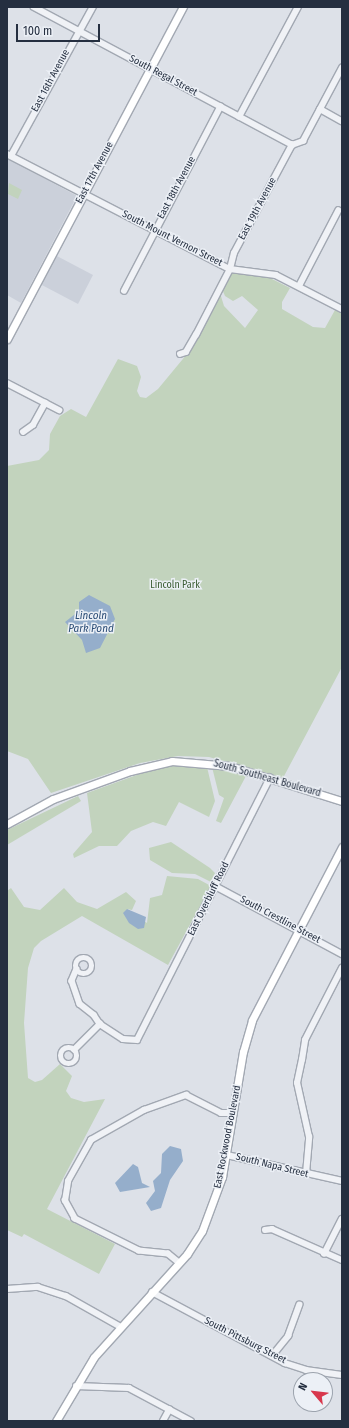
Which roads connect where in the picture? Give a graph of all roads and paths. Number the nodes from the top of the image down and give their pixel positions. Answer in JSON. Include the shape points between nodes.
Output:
{"nodes":[{"id":1,"x":34,"y":7,"type":"edge"},
{"id":2,"x":93,"y":7,"type":"edge"},
{"id":3,"x":183,"y":7,"type":"edge"},
{"id":4,"x":298,"y":7,"type":"edge"},
{"id":5,"x":79,"y":31,"type":"junction"},
{"id":6,"x":342,"y":68,"type":"edge"},
{"id":7,"x":150,"y":69,"type":"junction"},
{"id":8,"x":220,"y":107,"type":"junction"},
{"id":9,"x":320,"y":109,"type":"junction"},
{"id":10,"x":238,"y":117,"type":"junction"},
{"id":11,"x":342,"y":121,"type":"edge"},
{"id":12,"x":292,"y":145,"type":"junction"},
{"id":13,"x":9,"y":155,"type":"edge"},
{"id":14,"x":84,"y":194,"type":"junction"},
{"id":15,"x":338,"y":211,"type":"dead end"},
{"id":16,"x":155,"y":231,"type":"junction"},
{"id":17,"x":230,"y":269,"type":"junction"},
{"id":18,"x":299,"y":286,"type":"junction"},
{"id":19,"x":124,"y":291,"type":"dead end"},
{"id":20,"x":342,"y":309,"type":"edge"},
{"id":21,"x":7,"y":339,"type":"edge"},
{"id":22,"x":180,"y":354,"type":"dead end"},
{"id":23,"x":7,"y":383,"type":"edge"},
{"id":24,"x":45,"y":403,"type":"junction"},
{"id":25,"x":59,"y":410,"type":"dead end"},
{"id":26,"x":23,"y":432,"type":"dead end"},
{"id":27,"x":270,"y":778,"type":"junction"},
{"id":28,"x":342,"y":801,"type":"edge"},
{"id":29,"x":7,"y":824,"type":"edge"},
{"id":30,"x":342,"y":847,"type":"edge"},
{"id":31,"x":217,"y":888,"type":"junction"},
{"id":32,"x":298,"y":930,"type":"junction"},
{"id":33,"x":342,"y":954,"type":"edge"},
{"id":34,"x":342,"y":968,"type":"edge"},
{"id":35,"x":77,"y":969,"type":"dead end"},
{"id":36,"x":100,"y":1024,"type":"junction"},
{"id":37,"x":74,"y":1050,"type":"dead end"},
{"id":38,"x":230,"y":1113,"type":"junction"},
{"id":39,"x":227,"y":1155,"type":"junction"},
{"id":40,"x":306,"y":1174,"type":"junction"},
{"id":41,"x":342,"y":1181,"type":"edge"},
{"id":42,"x":342,"y":1219,"type":"edge"},
{"id":43,"x":265,"y":1230,"type":"dead end"},
{"id":44,"x":324,"y":1254,"type":"junction"},
{"id":45,"x":176,"y":1260,"type":"junction"},
{"id":46,"x":342,"y":1260,"type":"edge"},
{"id":47,"x":7,"y":1289,"type":"edge"},
{"id":48,"x":152,"y":1292,"type":"junction"},
{"id":49,"x":299,"y":1305,"type":"dead end"},
{"id":50,"x":121,"y":1327,"type":"junction"},
{"id":51,"x":272,"y":1356,"type":"junction"},
{"id":52,"x":342,"y":1375,"type":"edge"},
{"id":53,"x":76,"y":1386,"type":"junction"},
{"id":54,"x":169,"y":1410,"type":"junction"},
{"id":55,"x":56,"y":1421,"type":"edge"},
{"id":56,"x":163,"y":1421,"type":"edge"},
{"id":57,"x":191,"y":1421,"type":"edge"}],
"edges":[{"from":1,"to":5,"type":"street","name":"South Regal Street"},
{"from":2,"to":5,"type":"street","name":"East 16th Avenue"},
{"from":3,"to":7,"type":"street","name":"East 17th Avenue"},
{"from":4,"to":10,"type":"street"},
{"from":5,"to":7,"type":"street","name":"South Regal Street"},
{"from":5,"to":13,"type":"street","name":"East 16th Avenue"},
{"from":6,"to":9,"type":"street","name":"East 19th Avenue"},
{"from":7,"to":8,"type":"street","name":"South Regal Street"},
{"from":7,"to":14,"type":"street","name":"East 17th Avenue"},
{"from":8,"to":10,"type":"street","name":"South Regal Street"},
{"from":8,"to":16,"type":"street","name":"East 18th Avenue"},
{"from":9,"to":11,"type":"street"},
{"from":9,"to":12,"type":"street","name":"East 19th Avenue","via":[[303,140]]},
{"from":10,"to":12,"type":"street","name":"South Regal Street"},
{"from":12,"to":17,"type":"street","name":"East 19th Avenue","via":[[234,253]]},
{"from":13,"to":14,"type":"street","name":"South Mount Vernon Street"},
{"from":14,"to":16,"type":"street","name":"South Mount Vernon Street"},
{"from":14,"to":21,"type":"street","name":"East 17th Avenue"},
{"from":15,"to":18,"type":"street"},
{"from":16,"to":17,"type":"street","name":"South Mount Vernon Street"},
{"from":16,"to":19,"type":"street","name":"East 18th Avenue"},
{"from":17,"to":18,"type":"street","name":"South Mount Vernon Street","via":[[270,273]]},
{"from":17,"to":22,"type":"street","name":"East 19th Avenue","via":[[190,346]]},
{"from":18,"to":20,"type":"street","name":"South Mount Vernon Street"},
{"from":23,"to":24,"type":"street"},
{"from":24,"to":25,"type":"street"},
{"from":24,"to":26,"type":"street","via":[[33,425]]},
{"from":27,"to":28,"type":"street","name":"South Southeast Boulevard"},
{"from":27,"to":29,"type":"street","name":"South Southeast Boulevard","via":[[208,761],[172,761],[130,771],[53,799]]},
{"from":27,"to":31,"type":"street","name":"East Overbluff Road","via":[[218,880]]},
{"from":30,"to":32,"type":"street","name":"East Rockwood Boulevard"},
{"from":31,"to":32,"type":"street","name":"South Crestline Street"},
{"from":31,"to":36,"type":"street","name":"East Overbluff Road","via":[[137,1040],[123,1039]]},
{"from":32,"to":33,"type":"street","name":"South Crestline Street"},
{"from":32,"to":38,"type":"street","name":"East Rockwood Boulevard","via":[[252,1020]]},
{"from":34,"to":40,"type":"street","via":[[305,1040],[298,1089],[309,1137]]},
{"from":35,"to":36,"type":"street","via":[[73,990],[80,1004],[94,1015]]},
{"from":36,"to":37,"type":"street"},
{"from":38,"to":39,"type":"street","name":"East Rockwood Boulevard"},
{"from":38,"to":45,"type":"street","via":[[219,1111],[186,1095],[144,1110],[91,1140],[68,1181],[66,1206],[75,1219],[139,1251],[164,1254]]},
{"from":39,"to":40,"type":"street","name":"South Napa Street"},
{"from":39,"to":45,"type":"street","name":"East Rockwood Boulevard","via":[[214,1203],[202,1231]]},
{"from":40,"to":41,"type":"street","name":"South Napa Street"},
{"from":42,"to":44,"type":"street"},
{"from":43,"to":44,"type":"street","via":[[272,1229]]},
{"from":44,"to":46,"type":"street"},
{"from":45,"to":48,"type":"street","name":"East Rockwood Boulevard"},
{"from":47,"to":50,"type":"street","via":[[45,1289],[66,1296]]},
{"from":48,"to":50,"type":"street","name":"East Rockwood Boulevard"},
{"from":48,"to":51,"type":"street","name":"South Pittsburg Street"},
{"from":49,"to":51,"type":"street","via":[[288,1336]]},
{"from":50,"to":53,"type":"street","name":"East Rockwood Boulevard","via":[[94,1357]]},
{"from":51,"to":52,"type":"street","name":"South Pittsburg Street","via":[[306,1370]]},
{"from":53,"to":54,"type":"street","via":[[94,1389],[117,1385]]},
{"from":53,"to":55,"type":"street","name":"East Rockwood Boulevard"},
{"from":54,"to":56,"type":"street"},
{"from":54,"to":57,"type":"street"}]}
